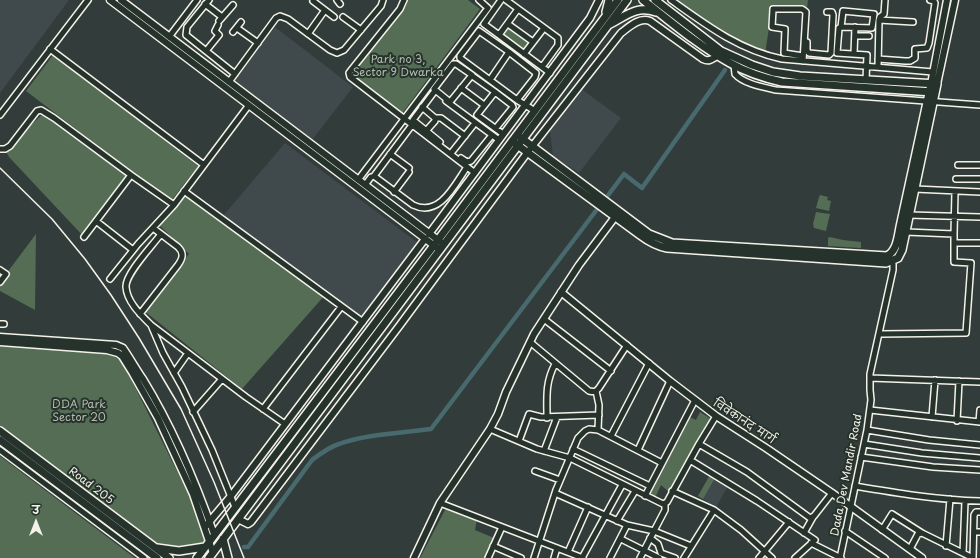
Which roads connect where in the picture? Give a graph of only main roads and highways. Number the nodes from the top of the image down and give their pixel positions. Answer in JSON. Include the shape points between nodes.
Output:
{"nodes":[{"id":1,"x":609,"y":0,"type":"edge"},
{"id":2,"x":618,"y":0,"type":"edge"},
{"id":3,"x":627,"y":0,"type":"edge"},
{"id":4,"x":643,"y":0,"type":"edge"},
{"id":5,"x":655,"y":0,"type":"edge"},
{"id":6,"x":661,"y":14,"type":"junction"},
{"id":7,"x":605,"y":17,"type":"junction"},
{"id":8,"x":608,"y":25,"type":"junction"},
{"id":9,"x":932,"y":92,"type":"junction"},
{"id":10,"x":930,"y":102,"type":"junction"},
{"id":11,"x":518,"y":142,"type":"junction"},
{"id":12,"x":617,"y":214,"type":"junction"},
{"id":13,"x":439,"y":245,"type":"junction"},
{"id":14,"x":890,"y":259,"type":"junction"},
{"id":15,"x":0,"y":431,"type":"edge"},
{"id":16,"x":0,"y":440,"type":"edge"},
{"id":17,"x":223,"y":539,"type":"junction"},
{"id":18,"x":207,"y":544,"type":"junction"},
{"id":19,"x":155,"y":548,"type":"junction"},
{"id":20,"x":211,"y":556,"type":"edge"},
{"id":21,"x":155,"y":557,"type":"edge"},
{"id":22,"x":170,"y":558,"type":"edge"},
{"id":23,"x":197,"y":558,"type":"edge"},
{"id":24,"x":228,"y":558,"type":"edge"}],
"edges":[{"from":1,"to":7,"type":"main road"},
{"from":2,"to":7,"type":"main road"},
{"from":3,"to":8,"type":"main road"},
{"from":4,"to":6,"type":"main road"},
{"from":5,"to":9,"type":"main road","via":[[721,51],[773,72],[934,84]]},
{"from":6,"to":8,"type":"main road","via":[[650,10],[630,12]]},
{"from":6,"to":9,"type":"main road","via":[[717,56],[769,79]]},
{"from":7,"to":11,"type":"main road","via":[[517,135]]},
{"from":8,"to":11,"type":"main road"},
{"from":9,"to":10,"type":"main road"},
{"from":10,"to":14,"type":"main road","via":[[895,249]]},
{"from":10,"to":14,"type":"main road","via":[[901,254],[898,258]]},
{"from":11,"to":12,"type":"main road","via":[[528,152]]},
{"from":11,"to":12,"type":"main road","via":[[532,146]]},
{"from":11,"to":13,"type":"main road"},
{"from":11,"to":13,"type":"main road","via":[[474,206]]},
{"from":12,"to":14,"type":"main road","via":[[649,234],[672,243]]},
{"from":13,"to":17,"type":"main road","via":[[390,317]]},
{"from":13,"to":18,"type":"main road","via":[[334,377]]},
{"from":15,"to":19,"type":"main road","name":"Road 205"},
{"from":16,"to":21,"type":"main road","name":"Road 205"},
{"from":17,"to":20,"type":"main road"},
{"from":17,"to":24,"type":"main road"},
{"from":18,"to":19,"type":"main road","via":[[179,551]]},
{"from":18,"to":23,"type":"main road"},
{"from":19,"to":22,"type":"main road","name":"Road 205"}]}
